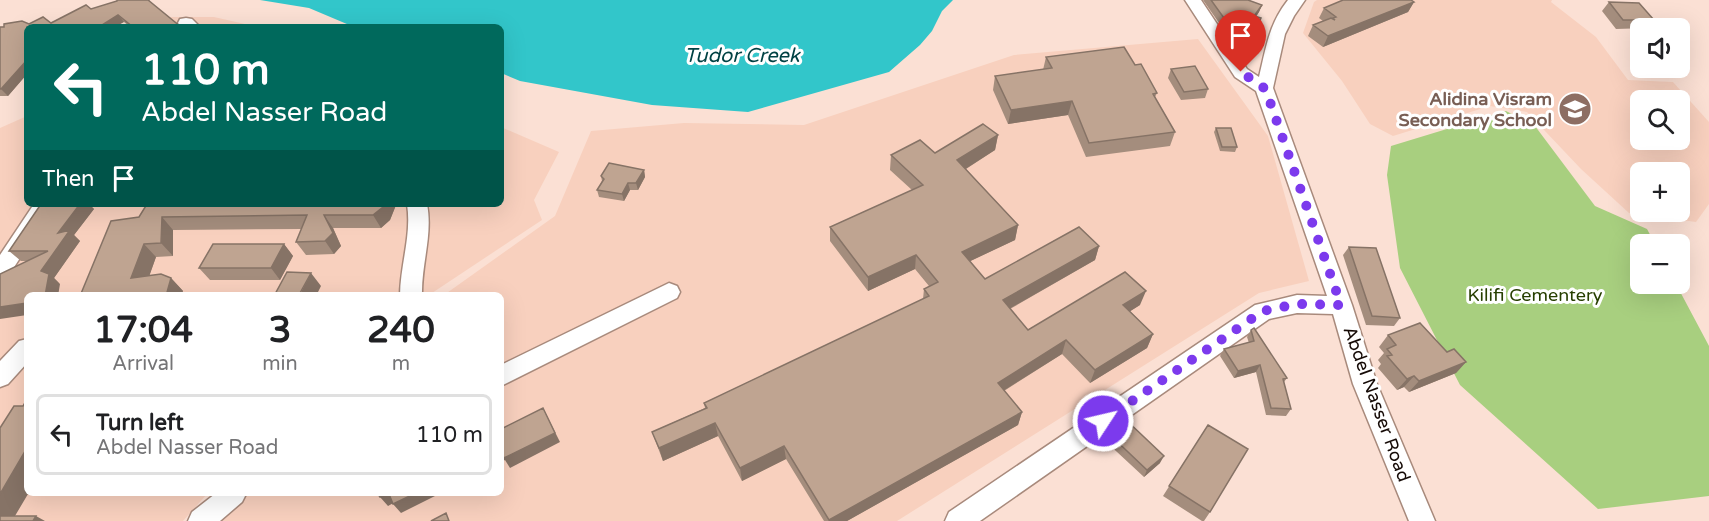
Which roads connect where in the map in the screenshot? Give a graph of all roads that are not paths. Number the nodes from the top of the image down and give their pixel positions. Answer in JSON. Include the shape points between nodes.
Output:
{"nodes":[{"id":1,"x":1193,"y":0,"type":"edge"},
{"id":2,"x":1296,"y":0,"type":"edge"},
{"id":3,"x":1264,"y":88,"type":"junction"},
{"id":4,"x":43,"y":207,"type":"edge"},
{"id":5,"x":418,"y":207,"type":"edge"},
{"id":6,"x":0,"y":272,"type":"edge"},
{"id":7,"x":411,"y":292,"type":"edge"},
{"id":8,"x":669,"y":292,"type":"dead end"},
{"id":9,"x":1341,"y":305,"type":"junction"},
{"id":10,"x":24,"y":351,"type":"edge"},
{"id":11,"x":504,"y":374,"type":"edge"},
{"id":12,"x":0,"y":377,"type":"edge"},
{"id":13,"x":231,"y":496,"type":"edge"},
{"id":14,"x":201,"y":521,"type":"edge"},
{"id":15,"x":958,"y":521,"type":"edge"},
{"id":16,"x":1422,"y":521,"type":"edge"}],
"edges":[{"from":1,"to":3,"type":"street","via":[[1241,72]]},
{"from":2,"to":3,"type":"street","via":[[1273,44]]},
{"from":3,"to":9,"type":"street","name":"Abdel Nasser Road"},
{"from":4,"to":6,"type":"street"},
{"from":5,"to":7,"type":"street","via":[[420,221]]},
{"from":8,"to":11,"type":"street"},
{"from":9,"to":15,"type":"street","via":[[1297,304],[1263,311]]},
{"from":9,"to":16,"type":"street","name":"Abdel Nasser Road","via":[[1365,384]]},
{"from":10,"to":12,"type":"street"},
{"from":13,"to":14,"type":"street"}]}
